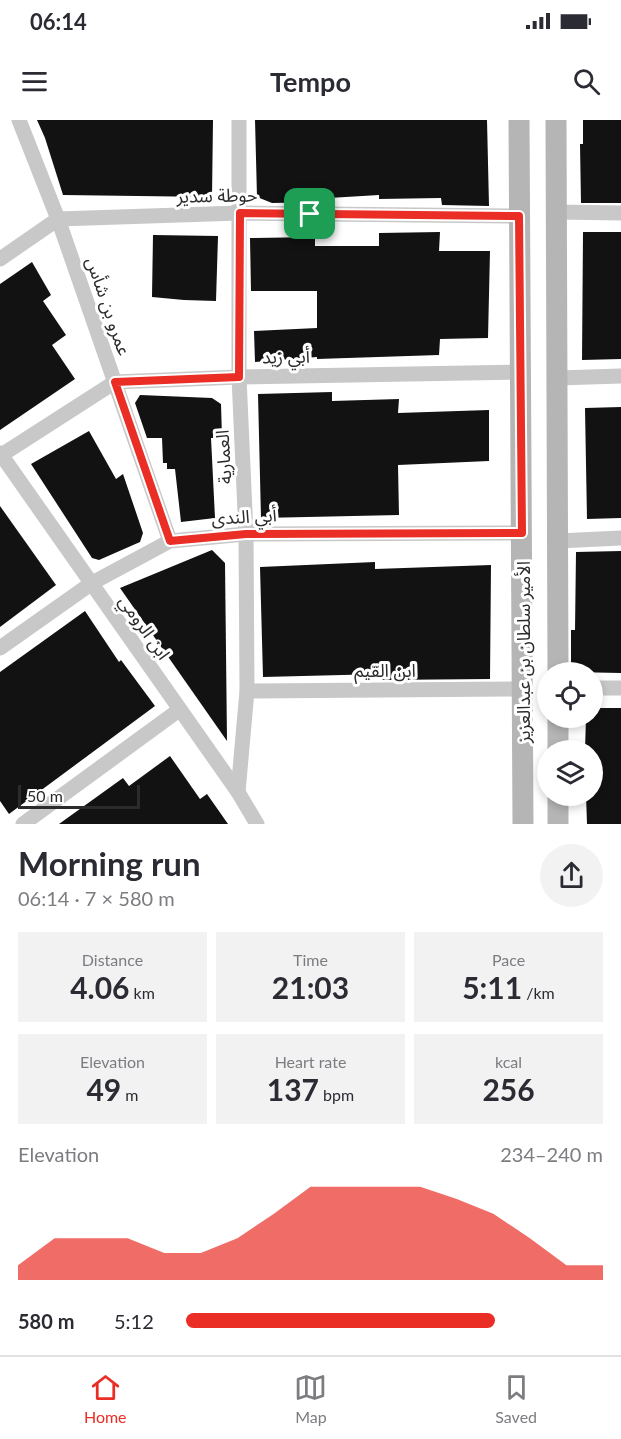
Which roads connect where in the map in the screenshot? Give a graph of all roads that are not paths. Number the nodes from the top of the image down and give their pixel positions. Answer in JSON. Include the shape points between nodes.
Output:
{"nodes":[{"id":1,"x":19,"y":120,"type":"edge"},
{"id":2,"x":239,"y":120,"type":"edge"},
{"id":3,"x":519,"y":120,"type":"edge"},
{"id":4,"x":556,"y":120,"type":"edge"},
{"id":5,"x":558,"y":212,"type":"junction"},
{"id":6,"x":240,"y":213,"type":"junction"},
{"id":7,"x":621,"y":213,"type":"edge"},
{"id":8,"x":519,"y":216,"type":"junction"},
{"id":9,"x":58,"y":219,"type":"junction"},
{"id":10,"x":0,"y":259,"type":"edge"},
{"id":11,"x":521,"y":372,"type":"junction"},
{"id":12,"x":621,"y":376,"type":"edge"},
{"id":13,"x":239,"y":377,"type":"junction"},
{"id":14,"x":558,"y":378,"type":"junction"},
{"id":15,"x":115,"y":382,"type":"junction"},
{"id":16,"x":0,"y":454,"type":"edge"},
{"id":17,"x":522,"y":533,"type":"junction"},
{"id":18,"x":246,"y":534,"type":"junction"},
{"id":19,"x":621,"y":538,"type":"edge"},
{"id":20,"x":170,"y":541,"type":"junction"},
{"id":21,"x":558,"y":541,"type":"junction"},
{"id":22,"x":92,"y":583,"type":"junction"},
{"id":23,"x":0,"y":648,"type":"edge"},
{"id":24,"x":558,"y":662,"type":"edge"},
{"id":25,"x":603,"y":688,"type":"edge"},
{"id":26,"x":621,"y":688,"type":"edge"},
{"id":27,"x":523,"y":689,"type":"junction"},
{"id":28,"x":247,"y":691,"type":"junction"},
{"id":29,"x":179,"y":710,"type":"junction"},
{"id":30,"x":238,"y":792,"type":"junction"},
{"id":31,"x":558,"y":806,"type":"edge"},
{"id":32,"x":23,"y":824,"type":"edge"},
{"id":33,"x":257,"y":824,"type":"edge"},
{"id":34,"x":523,"y":824,"type":"edge"},
{"id":35,"x":558,"y":824,"type":"edge"}],
"edges":[{"from":1,"to":9,"type":"street","name":"عمرو بن شأس"},
{"from":2,"to":6,"type":"street","name":"العمارية"},
{"from":3,"to":8,"type":"street","name":"الأمير سلطان بن عبدالعزيز"},
{"from":4,"to":5,"type":"street","name":"الأمير سلطان بن عبدالعزيز"},
{"from":5,"to":7,"type":"street"},
{"from":5,"to":14,"type":"street","name":"الأمير سلطان بن عبدالعزيز"},
{"from":6,"to":8,"type":"street","name":"حوطة سدير"},
{"from":6,"to":9,"type":"street","name":"حوطة سدير"},
{"from":6,"to":13,"type":"street","name":"العمارية"},
{"from":8,"to":11,"type":"street","name":"الأمير سلطان بن عبدالعزيز"},
{"from":9,"to":10,"type":"street"},
{"from":9,"to":15,"type":"street","name":"عمرو بن شأس"},
{"from":11,"to":13,"type":"street","name":"أبي زيد"},
{"from":11,"to":17,"type":"street","name":"الأمير سلطان بن عبدالعزيز"},
{"from":12,"to":14,"type":"street"},
{"from":13,"to":15,"type":"street","name":"أبي زيد"},
{"from":13,"to":18,"type":"street","name":"العمارية"},
{"from":14,"to":21,"type":"street","name":"الأمير سلطان بن عبدالعزيز"},
{"from":15,"to":16,"type":"street"},
{"from":15,"to":20,"type":"street","name":"عمرو بن شأس"},
{"from":16,"to":22,"type":"street","name":"ابن الرومي"},
{"from":17,"to":18,"type":"street","name":"أبي الندى"},
{"from":17,"to":27,"type":"street","name":"الأمير سلطان بن عبدالعزيز"},
{"from":18,"to":20,"type":"street","name":"أبي الندى"},
{"from":18,"to":28,"type":"street","name":"العمارية"},
{"from":19,"to":21,"type":"street"},
{"from":20,"to":22,"type":"street","name":"أبي الندى"},
{"from":21,"to":24,"type":"street","name":"الأمير سلطان بن عبدالعزيز"},
{"from":22,"to":23,"type":"street","name":"أبي الندى"},
{"from":22,"to":29,"type":"street","name":"ابن الرومي"},
{"from":25,"to":26,"type":"street"},
{"from":27,"to":28,"type":"street","name":"ابن القيم"},
{"from":27,"to":34,"type":"street","name":"الأمير سلطان بن عبدالعزيز"},
{"from":28,"to":30,"type":"street","name":"العمارية"},
{"from":29,"to":30,"type":"street","name":"ابن الرومي"},
{"from":29,"to":32,"type":"street"},
{"from":30,"to":33,"type":"street","name":"ابن الرومي"},
{"from":31,"to":35,"type":"street"}]}
